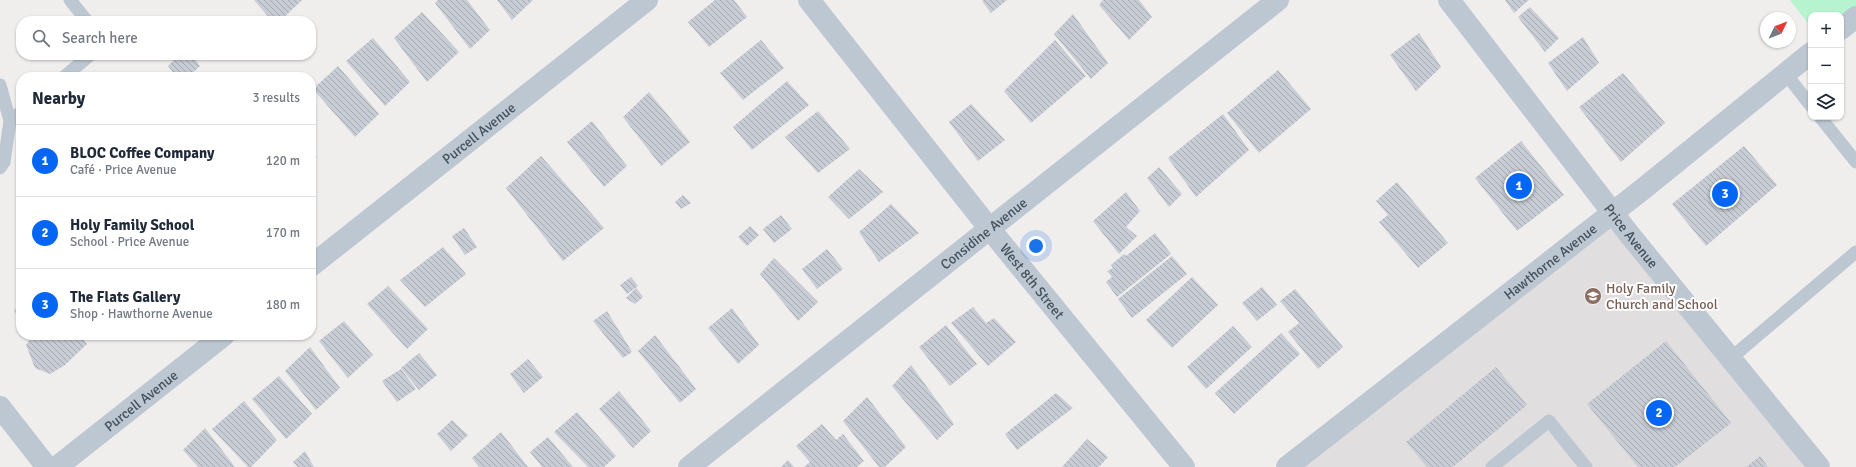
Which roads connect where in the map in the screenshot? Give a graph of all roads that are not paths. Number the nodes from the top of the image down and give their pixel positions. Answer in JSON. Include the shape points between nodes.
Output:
{"nodes":[{"id":1,"x":70,"y":0,"type":"edge"},
{"id":2,"x":647,"y":0,"type":"edge"},
{"id":3,"x":809,"y":0,"type":"edge"},
{"id":4,"x":1278,"y":0,"type":"edge"},
{"id":5,"x":1449,"y":0,"type":"edge"},
{"id":6,"x":83,"y":16,"type":"edge"},
{"id":7,"x":1856,"y":17,"type":"edge"},
{"id":8,"x":1844,"y":27,"type":"edge"},
{"id":9,"x":1808,"y":56,"type":"edge"},
{"id":10,"x":84,"y":60,"type":"edge"},
{"id":11,"x":70,"y":72,"type":"edge"},
{"id":12,"x":1786,"y":74,"type":"junction"},
{"id":13,"x":0,"y":85,"type":"edge"},
{"id":14,"x":1808,"y":102,"type":"edge"},
{"id":15,"x":16,"y":116,"type":"edge"},
{"id":16,"x":1822,"y":120,"type":"edge"},
{"id":17,"x":10,"y":121,"type":"junction"},
{"id":18,"x":1856,"y":162,"type":"edge"},
{"id":19,"x":0,"y":168,"type":"edge"},
{"id":20,"x":1612,"y":212,"type":"junction"},
{"id":21,"x":989,"y":228,"type":"junction"},
{"id":22,"x":1856,"y":252,"type":"edge"},
{"id":23,"x":316,"y":262,"type":"edge"},
{"id":24,"x":218,"y":340,"type":"edge"},
{"id":25,"x":1731,"y":358,"type":"junction"},
{"id":26,"x":0,"y":407,"type":"edge"},
{"id":27,"x":47,"y":467,"type":"edge"},
{"id":28,"x":57,"y":467,"type":"edge"},
{"id":29,"x":689,"y":467,"type":"edge"},
{"id":30,"x":1184,"y":467,"type":"edge"},
{"id":31,"x":1287,"y":467,"type":"edge"},
{"id":32,"x":1492,"y":467,"type":"edge"},
{"id":33,"x":1586,"y":467,"type":"edge"},
{"id":34,"x":1819,"y":467,"type":"edge"}],
"edges":[{"from":1,"to":6,"type":"lane"},
{"from":2,"to":23,"type":"street","name":"Purcell Avenue"},
{"from":3,"to":21,"type":"street","name":"West 8th Street"},
{"from":4,"to":21,"type":"street","name":"Considine Avenue"},
{"from":5,"to":20,"type":"street","name":"Price Avenue"},
{"from":7,"to":8,"type":"street"},
{"from":9,"to":12,"type":"street","name":"Hawthorne Avenue"},
{"from":10,"to":11,"type":"lane"},
{"from":12,"to":14,"type":"lane"},
{"from":12,"to":20,"type":"street","name":"Hawthorne Avenue"},
{"from":13,"to":17,"type":"lane"},
{"from":15,"to":17,"type":"lane"},
{"from":16,"to":18,"type":"lane"},
{"from":17,"to":19,"type":"lane","via":[[4,162]]},
{"from":20,"to":25,"type":"street","name":"Price Avenue"},
{"from":20,"to":31,"type":"street","name":"Hawthorne Avenue"},
{"from":21,"to":29,"type":"street","name":"Considine Avenue"},
{"from":21,"to":30,"type":"street","name":"West 8th Street"},
{"from":22,"to":25,"type":"lane"},
{"from":24,"to":28,"type":"street","name":"Purcell Avenue"},
{"from":25,"to":34,"type":"street","name":"Price Avenue"},
{"from":26,"to":27,"type":"street"},
{"from":32,"to":33,"type":"lane","via":[[1549,421]]}]}
